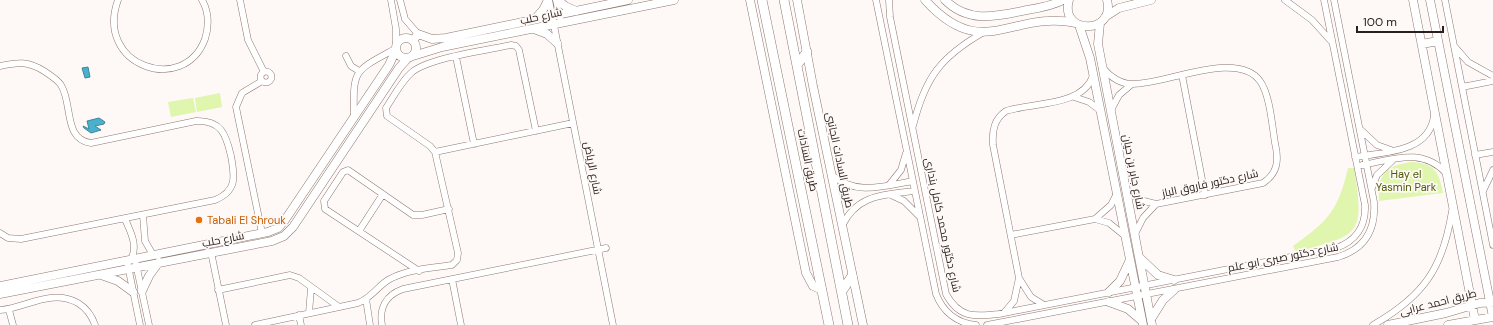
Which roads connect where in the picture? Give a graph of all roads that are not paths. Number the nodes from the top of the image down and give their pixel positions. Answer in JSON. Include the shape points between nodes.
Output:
{"nodes":[{"id":1,"x":118,"y":0,"type":"edge"},
{"id":2,"x":202,"y":0,"type":"edge"},
{"id":3,"x":240,"y":0,"type":"edge"},
{"id":4,"x":391,"y":0,"type":"edge"},
{"id":5,"x":400,"y":0,"type":"edge"},
{"id":6,"x":548,"y":0,"type":"edge"},
{"id":7,"x":557,"y":0,"type":"edge"},
{"id":8,"x":628,"y":0,"type":"edge"},
{"id":9,"x":674,"y":0,"type":"edge"},
{"id":10,"x":762,"y":0,"type":"edge"},
{"id":11,"x":784,"y":0,"type":"edge"},
{"id":12,"x":797,"y":0,"type":"edge"},
{"id":13,"x":876,"y":0,"type":"edge"},
{"id":14,"x":889,"y":0,"type":"edge"},
{"id":15,"x":925,"y":0,"type":"edge"},
{"id":16,"x":946,"y":0,"type":"edge"},
{"id":17,"x":1063,"y":0,"type":"edge"},
{"id":18,"x":1069,"y":0,"type":"edge"},
{"id":19,"x":1107,"y":0,"type":"edge"},
{"id":20,"x":1151,"y":0,"type":"edge"},
{"id":21,"x":1285,"y":0,"type":"edge"},
{"id":22,"x":1324,"y":0,"type":"edge"},
{"id":23,"x":1334,"y":0,"type":"edge"},
{"id":24,"x":1413,"y":0,"type":"edge"},
{"id":25,"x":1430,"y":0,"type":"edge"},
{"id":26,"x":1445,"y":0,"type":"edge"},
{"id":27,"x":749,"y":1,"type":"edge"},
{"id":28,"x":576,"y":11,"type":"junction"},
{"id":29,"x":555,"y":15,"type":"junction"},
{"id":30,"x":535,"y":19,"type":"junction"},
{"id":31,"x":1103,"y":20,"type":"junction"},
{"id":32,"x":557,"y":24,"type":"junction"},
{"id":33,"x":1078,"y":24,"type":"junction"},
{"id":34,"x":534,"y":29,"type":"junction"},
{"id":35,"x":984,"y":32,"type":"junction"},
{"id":36,"x":416,"y":38,"type":"junction"},
{"id":37,"x":1438,"y":41,"type":"junction"},
{"id":38,"x":557,"y":43,"type":"junction"},
{"id":39,"x":1333,"y":43,"type":"junction"},
{"id":40,"x":1422,"y":44,"type":"junction"},
{"id":41,"x":1454,"y":46,"type":"junction"},
{"id":42,"x":396,"y":48,"type":"junction"},
{"id":43,"x":807,"y":52,"type":"junction"},
{"id":44,"x":346,"y":56,"type":"dead end"},
{"id":45,"x":410,"y":57,"type":"junction"},
{"id":46,"x":456,"y":57,"type":"junction"},
{"id":47,"x":797,"y":65,"type":"junction"},
{"id":48,"x":0,"y":66,"type":"edge"},
{"id":49,"x":1102,"y":67,"type":"junction"},
{"id":50,"x":264,"y":72,"type":"junction"},
{"id":51,"x":359,"y":72,"type":"junction"},
{"id":52,"x":1094,"y":74,"type":"junction"},
{"id":53,"x":1182,"y":75,"type":"junction"},
{"id":54,"x":1493,"y":76,"type":"edge"},
{"id":55,"x":262,"y":80,"type":"junction"},
{"id":56,"x":1493,"y":81,"type":"edge"},
{"id":57,"x":1132,"y":84,"type":"junction"},
{"id":58,"x":1462,"y":87,"type":"junction"},
{"id":59,"x":1074,"y":97,"type":"junction"},
{"id":60,"x":1111,"y":110,"type":"junction"},
{"id":61,"x":1101,"y":112,"type":"junction"},
{"id":62,"x":1435,"y":113,"type":"junction"},
{"id":63,"x":354,"y":118,"type":"junction"},
{"id":64,"x":573,"y":124,"type":"junction"},
{"id":65,"x":1360,"y":128,"type":"junction"},
{"id":66,"x":912,"y":130,"type":"junction"},
{"id":67,"x":536,"y":131,"type":"junction"},
{"id":68,"x":474,"y":144,"type":"junction"},
{"id":69,"x":1392,"y":150,"type":"junction"},
{"id":70,"x":435,"y":152,"type":"junction"},
{"id":71,"x":907,"y":152,"type":"junction"},
{"id":72,"x":1493,"y":152,"type":"edge"},
{"id":73,"x":1365,"y":155,"type":"junction"},
{"id":74,"x":1475,"y":155,"type":"junction"},
{"id":75,"x":1355,"y":157,"type":"junction"},
{"id":76,"x":1394,"y":159,"type":"junction"},
{"id":77,"x":1367,"y":164,"type":"junction"},
{"id":78,"x":1357,"y":166,"type":"junction"},
{"id":79,"x":1493,"y":170,"type":"edge"},
{"id":80,"x":1447,"y":174,"type":"junction"},
{"id":81,"x":832,"y":175,"type":"junction"},
{"id":82,"x":912,"y":181,"type":"junction"},
{"id":83,"x":889,"y":186,"type":"junction"},
{"id":84,"x":1372,"y":189,"type":"junction"},
{"id":85,"x":914,"y":191,"type":"junction"},
{"id":86,"x":1126,"y":191,"type":"junction"},
{"id":87,"x":1117,"y":193,"type":"junction"},
{"id":88,"x":1483,"y":193,"type":"junction"},
{"id":89,"x":383,"y":194,"type":"junction"},
{"id":90,"x":890,"y":195,"type":"junction"},
{"id":91,"x":1205,"y":195,"type":"junction"},
{"id":92,"x":1156,"y":204,"type":"junction"},
{"id":93,"x":1453,"y":205,"type":"junction"},
{"id":94,"x":449,"y":209,"type":"junction"},
{"id":95,"x":143,"y":215,"type":"junction"},
{"id":96,"x":920,"y":217,"type":"junction"},
{"id":97,"x":125,"y":218,"type":"junction"},
{"id":98,"x":1095,"y":219,"type":"junction"},
{"id":99,"x":842,"y":226,"type":"junction"},
{"id":100,"x":359,"y":232,"type":"junction"},
{"id":101,"x":0,"y":233,"type":"edge"},
{"id":102,"x":262,"y":233,"type":"junction"},
{"id":103,"x":1135,"y":234,"type":"junction"},
{"id":104,"x":1011,"y":235,"type":"junction"},
{"id":105,"x":1126,"y":237,"type":"junction"},
{"id":106,"x":1493,"y":245,"type":"edge"},
{"id":107,"x":606,"y":248,"type":"dead end"},
{"id":108,"x":598,"y":250,"type":"junction"},
{"id":109,"x":211,"y":252,"type":"junction"},
{"id":110,"x":153,"y":256,"type":"junction"},
{"id":111,"x":1140,"y":258,"type":"junction"},
{"id":112,"x":1130,"y":259,"type":"junction"},
{"id":113,"x":159,"y":262,"type":"junction"},
{"id":114,"x":1267,"y":262,"type":"junction"},
{"id":115,"x":132,"y":263,"type":"junction"},
{"id":116,"x":940,"y":270,"type":"junction"},
{"id":117,"x":419,"y":271,"type":"junction"},
{"id":118,"x":1269,"y":271,"type":"junction"},
{"id":119,"x":930,"y":272,"type":"junction"},
{"id":120,"x":100,"y":274,"type":"junction"},
{"id":121,"x":852,"y":276,"type":"junction"},
{"id":122,"x":1019,"y":278,"type":"junction"},
{"id":123,"x":452,"y":279,"type":"junction"},
{"id":124,"x":1174,"y":280,"type":"junction"},
{"id":125,"x":2,"y":284,"type":"edge"},
{"id":126,"x":1145,"y":286,"type":"junction"},
{"id":127,"x":312,"y":288,"type":"junction"},
{"id":128,"x":1135,"y":288,"type":"junction"},
{"id":129,"x":218,"y":290,"type":"junction"},
{"id":130,"x":822,"y":290,"type":"junction"},
{"id":131,"x":1174,"y":290,"type":"junction"},
{"id":132,"x":142,"y":291,"type":"junction"},
{"id":133,"x":842,"y":291,"type":"junction"},
{"id":134,"x":133,"y":292,"type":"junction"},
{"id":135,"x":1109,"y":292,"type":"junction"},
{"id":136,"x":0,"y":294,"type":"edge"},
{"id":137,"x":1147,"y":295,"type":"junction"},
{"id":138,"x":1137,"y":297,"type":"junction"},
{"id":139,"x":366,"y":299,"type":"junction"},
{"id":140,"x":1109,"y":302,"type":"junction"},
{"id":141,"x":1491,"y":302,"type":"edge"},
{"id":142,"x":1044,"y":305,"type":"junction"},
{"id":143,"x":1472,"y":305,"type":"junction"},
{"id":144,"x":339,"y":307,"type":"junction"},
{"id":145,"x":0,"y":310,"type":"edge"},
{"id":146,"x":9,"y":310,"type":"junction"},
{"id":147,"x":309,"y":313,"type":"junction"},
{"id":148,"x":1004,"y":313,"type":"junction"},
{"id":149,"x":299,"y":315,"type":"junction"},
{"id":150,"x":1493,"y":317,"type":"edge"},
{"id":151,"x":1474,"y":320,"type":"junction"},
{"id":152,"x":1152,"y":322,"type":"edge"},
{"id":153,"x":1142,"y":323,"type":"edge"},
{"id":154,"x":13,"y":325,"type":"edge"},
{"id":155,"x":95,"y":325,"type":"edge"},
{"id":156,"x":140,"y":325,"type":"edge"},
{"id":157,"x":149,"y":325,"type":"edge"},
{"id":158,"x":226,"y":325,"type":"edge"},
{"id":159,"x":255,"y":325,"type":"edge"},
{"id":160,"x":301,"y":325,"type":"edge"},
{"id":161,"x":370,"y":325,"type":"edge"},
{"id":162,"x":382,"y":325,"type":"edge"},
{"id":163,"x":461,"y":325,"type":"edge"},
{"id":164,"x":613,"y":325,"type":"edge"},
{"id":165,"x":829,"y":325,"type":"edge"},
{"id":166,"x":848,"y":325,"type":"edge"},
{"id":167,"x":863,"y":325,"type":"edge"},
{"id":168,"x":976,"y":325,"type":"edge"},
{"id":169,"x":987,"y":325,"type":"edge"},
{"id":170,"x":1373,"y":325,"type":"edge"},
{"id":171,"x":1388,"y":325,"type":"edge"},
{"id":172,"x":1448,"y":325,"type":"edge"}],
"edges":[{"from":1,"to":2,"type":"street","via":[[113,22],[118,43],[124,52],[139,64],[164,69],[188,61],[203,44],[208,24]]},
{"from":3,"to":50,"type":"street","via":[[248,40]]},
{"from":4,"to":42,"type":"street"},
{"from":5,"to":36,"type":"street","via":[[404,19]]},
{"from":6,"to":29,"type":"street"},
{"from":6,"to":30,"type":"street"},
{"from":7,"to":28,"type":"street"},
{"from":7,"to":29,"type":"street"},
{"from":8,"to":28,"type":"street","name":"شارع حلب"},
{"from":9,"to":32,"type":"street","name":"شارع حلب"},
{"from":10,"to":130,"type":"main road","name":"طريق السادات"},
{"from":11,"to":47,"type":"main road","name":"طريق السادات"},
{"from":12,"to":43,"type":"street","name":"طريق السادات الجانبى"},
{"from":13,"to":71,"type":"street","name":"شارع دكتور محمد كامل بندارى"},
{"from":14,"to":66,"type":"street","name":"شارع دكتور محمد كامل بندارى"},
{"from":15,"to":35,"type":"street","via":[[938,14],[955,26],[969,31]]},
{"from":16,"to":17,"type":"street","via":[[963,13],[982,18],[1048,6]]},
{"from":18,"to":33,"type":"street","name":"شارع جابر بن حيان","via":[[1069,14]]},
{"from":19,"to":31,"type":"street","name":"شارع جابر بن حيان","via":[[1108,7]]},
{"from":20,"to":31,"type":"street","via":[[1119,8]]},
{"from":21,"to":39,"type":"street","via":[[1312,20]]},
{"from":22,"to":39,"type":"street","name":"شارع دكتور صبرى ابو علم"},
{"from":23,"to":65,"type":"street","name":"شارع دكتور صبرى ابو علم"},
{"from":24,"to":40,"type":"street"},
{"from":25,"to":37,"type":"street"},
{"from":26,"to":41,"type":"street"},
{"from":27,"to":130,"type":"street","via":[[807,278],[813,286]]},
{"from":28,"to":29,"type":"street","name":"شارع حلب"},
{"from":29,"to":30,"type":"street","name":"شارع حلب"},
{"from":29,"to":32,"type":"street","name":"شارع الرياض"},
{"from":30,"to":36,"type":"street","name":"شارع حلب","via":[[441,39]]},
{"from":31,"to":33,"type":"street","via":[[1090,27]]},
{"from":31,"to":49,"type":"street","name":"شارع جابر بن حيان","via":[[1097,38]]},
{"from":32,"to":34,"type":"street","name":"شارع حلب"},
{"from":32,"to":38,"type":"street","name":"شارع الرياض"},
{"from":33,"to":35,"type":"street","via":[[1050,20]]},
{"from":33,"to":52,"type":"street","name":"شارع جابر بن حيان","via":[[1088,48]]},
{"from":34,"to":38,"type":"street","via":[[547,34]]},
{"from":34,"to":45,"type":"street","name":"شارع حلب","via":[[442,47]]},
{"from":35,"to":66,"type":"street","via":[[956,50],[936,70],[921,96]]},
{"from":36,"to":42,"type":"street","via":[[404,38]]},
{"from":36,"to":45,"type":"street","via":[[416,47]]},
{"from":37,"to":40,"type":"street"},
{"from":37,"to":141,"type":"street"},
{"from":38,"to":64,"type":"street","name":"شارع الرياض"},
{"from":39,"to":75,"type":"street","name":"شارع دكتور صبرى ابو علم"},
{"from":40,"to":62,"type":"street"},
{"from":41,"to":54,"type":"street","via":[[1468,62]]},
{"from":41,"to":58,"type":"street"},
{"from":42,"to":45,"type":"street","via":[[399,56]]},
{"from":42,"to":51,"type":"street","via":[[367,64]]},
{"from":42,"to":63,"type":"street","name":"شارع حلب","via":[[389,65]]},
{"from":43,"to":47,"type":"main road"},
{"from":43,"to":81,"type":"street","name":"طريق السادات الجانبى"},
{"from":44,"to":51,"type":"street","via":[[351,66]]},
{"from":45,"to":109,"type":"street","name":"شارع حلب","via":[[399,68],[289,232],[272,241]]},
{"from":46,"to":67,"type":"street","via":[[516,46],[519,50]]},
{"from":46,"to":68,"type":"street"},
{"from":46,"to":70,"type":"street","via":[[417,68],[406,78],[385,110],[386,116]]},
{"from":47,"to":133,"type":"main road","name":"طريق السادات"},
{"from":48,"to":95,"type":"street","via":[[30,63],[55,79],[63,89],[74,132],[83,141],[91,143],[196,121],[208,122],[219,127],[228,141],[234,175],[226,194],[215,200]]},
{"from":49,"to":57,"type":"street","name":"شارع دكتور فاروق الباز","via":[[1115,79]]},
{"from":49,"to":60,"type":"street","name":"شارع جابر بن حيان"},
{"from":50,"to":55,"type":"street","via":[[260,77]]},
{"from":50,"to":55,"type":"street","via":[[270,73],[272,78],[267,82]]},
{"from":51,"to":63,"type":"street","via":[[354,82]]},
{"from":52,"to":59,"type":"street","via":[[1087,88]]},
{"from":52,"to":61,"type":"street","name":"شارع جابر بن حيان"},
{"from":53,"to":57,"type":"street","name":"شارع دكتور فاروق الباز"},
{"from":53,"to":91,"type":"street"},
{"from":53,"to":91,"type":"street","name":"شارع دكتور فاروق الباز","via":[[1230,66],[1244,68],[1256,76],[1264,88],[1274,136],[1277,164],[1270,178],[1256,186]]},
{"from":55,"to":102,"type":"street","via":[[242,93],[236,107]]},
{"from":56,"to":58,"type":"street"},
{"from":57,"to":60,"type":"street","via":[[1119,96]]},
{"from":58,"to":74,"type":"street"},
{"from":59,"to":61,"type":"street","via":[[1089,102]]},
{"from":59,"to":104,"type":"street","via":[[1012,109],[1000,115],[996,121],[992,145]]},
{"from":60,"to":86,"type":"street","name":"شارع جابر بن حيان"},
{"from":61,"to":87,"type":"street","name":"شارع جابر بن حيان"},
{"from":62,"to":69,"type":"street","via":[[1431,129],[1421,141],[1406,148]]},
{"from":62,"to":80,"type":"street"},
{"from":63,"to":102,"type":"street","name":"شارع حلب","via":[[286,220],[273,230]]},
{"from":64,"to":67,"type":"street"},
{"from":64,"to":108,"type":"street","name":"شارع الرياض"},
{"from":65,"to":69,"type":"street","via":[[1370,140]]},
{"from":65,"to":73,"type":"street","name":"شارع دكتور صبرى ابو علم"},
{"from":66,"to":116,"type":"street","name":"شارع دكتور محمد كامل بندارى"},
{"from":67,"to":68,"type":"street"},
{"from":68,"to":70,"type":"street"},
{"from":69,"to":73,"type":"street"},
{"from":70,"to":94,"type":"street"},
{"from":71,"to":82,"type":"street","name":"شارع دكتور محمد كامل بندارى"},
{"from":71,"to":83,"type":"street","via":[[900,170]]},
{"from":72,"to":74,"type":"street"},
{"from":73,"to":75,"type":"street"},
{"from":73,"to":77,"type":"street","name":"شارع دكتور صبرى ابو علم"},
{"from":74,"to":88,"type":"street"},
{"from":75,"to":78,"type":"street","name":"شارع دكتور صبرى ابو علم"},
{"from":76,"to":77,"type":"street"},
{"from":76,"to":80,"type":"street","via":[[1414,156],[1426,158]]},
{"from":76,"to":84,"type":"street","via":[[1377,175]]},
{"from":77,"to":78,"type":"street"},
{"from":77,"to":84,"type":"street","name":"شارع دكتور صبرى ابو علم"},
{"from":78,"to":114,"type":"street","name":"شارع دكتور صبرى ابو علم","via":[[1365,213],[1357,236],[1336,248]]},
{"from":79,"to":88,"type":"street"},
{"from":80,"to":93,"type":"street"},
{"from":81,"to":83,"type":"street","via":[[844,184],[858,188]]},
{"from":81,"to":99,"type":"street","name":"طريق السادات الجانبى"},
{"from":82,"to":83,"type":"street"},
{"from":82,"to":85,"type":"street","name":"شارع دكتور محمد كامل بندارى"},
{"from":84,"to":118,"type":"street","name":"شارع دكتور صبرى ابو علم","via":[[1373,226],[1366,240],[1354,251],[1338,257]]},
{"from":85,"to":90,"type":"street"},
{"from":85,"to":96,"type":"street","name":"شارع دكتور محمد كامل بندارى"},
{"from":86,"to":92,"type":"street","name":"شارع دكتور فاروق الباز","via":[[1140,200]]},
{"from":86,"to":103,"type":"street","name":"شارع جابر بن حيان"},
{"from":87,"to":98,"type":"street","via":[[1111,205]]},
{"from":87,"to":105,"type":"street","name":"شارع جابر بن حيان"},
{"from":88,"to":106,"type":"street"},
{"from":89,"to":94,"type":"street","via":[[416,215]]},
{"from":89,"to":100,"type":"street"},
{"from":89,"to":100,"type":"street","via":[[346,170],[324,201],[325,209]]},
{"from":90,"to":96,"type":"street","via":[[904,201]]},
{"from":90,"to":99,"type":"street","via":[[858,204]]},
{"from":91,"to":92,"type":"street","name":"شارع دكتور فاروق الباز"},
{"from":92,"to":103,"type":"street","name":"شارع دكتور فاروق الباز","via":[[1143,218]]},
{"from":93,"to":143,"type":"street"},
{"from":93,"to":170,"type":"street","via":[[1445,246],[1430,277],[1407,303]]},
{"from":94,"to":117,"type":"street","via":[[458,253],[457,260],[452,265]]},
{"from":95,"to":97,"type":"street"},
{"from":95,"to":110,"type":"street","via":[[145,240]]},
{"from":96,"to":119,"type":"street","name":"شارع دكتور محمد كامل بندارى"},
{"from":97,"to":101,"type":"street","via":[[21,239],[8,238]]},
{"from":97,"to":115,"type":"street","via":[[134,242]]},
{"from":98,"to":104,"type":"street"},
{"from":98,"to":105,"type":"street","via":[[1116,226]]},
{"from":99,"to":121,"type":"street","name":"طريق السادات الجانبى"},
{"from":100,"to":117,"type":"street"},
{"from":102,"to":110,"type":"street","name":"شارع حلب"},
{"from":103,"to":111,"type":"street","name":"شارع جابر بن حيان"},
{"from":104,"to":122,"type":"street"},
{"from":105,"to":112,"type":"street","name":"شارع جابر بن حيان"},
{"from":107,"to":108,"type":"street"},
{"from":108,"to":123,"type":"street"},
{"from":108,"to":164,"type":"street","name":"شارع الرياض"},
{"from":109,"to":113,"type":"street","name":"شارع حلب"},
{"from":109,"to":129,"type":"street"},
{"from":110,"to":115,"type":"street","name":"شارع حلب"},
{"from":111,"to":124,"type":"street","via":[[1151,270]]},
{"from":111,"to":126,"type":"street","name":"شارع جابر بن حيان"},
{"from":112,"to":128,"type":"street","name":"شارع جابر بن حيان"},
{"from":112,"to":135,"type":"street","via":[[1123,278]]},
{"from":113,"to":115,"type":"street","name":"شارع حلب"},
{"from":113,"to":132,"type":"street"},
{"from":114,"to":118,"type":"street"},
{"from":114,"to":124,"type":"street","name":"شارع دكتور صبرى ابو علم"},
{"from":115,"to":120,"type":"street","name":"شارع حلب"},
{"from":115,"to":125,"type":"street","name":"شارع حلب"},
{"from":115,"to":132,"type":"street"},
{"from":115,"to":134,"type":"street"},
{"from":116,"to":119,"type":"street"},
{"from":116,"to":148,"type":"street","name":"شارع دكتور محمد كامل بندارى","via":[[946,294],[956,309],[971,316]]},
{"from":117,"to":139,"type":"street","via":[[391,278]]},
{"from":118,"to":131,"type":"street","name":"شارع دكتور صبرى ابو علم"},
{"from":119,"to":168,"type":"street","name":"شارع دكتور محمد كامل بندارى","via":[[943,308],[954,318]]},
{"from":120,"to":134,"type":"street","via":[[118,281]]},
{"from":120,"to":136,"type":"street","name":"شارع حلب"},
{"from":121,"to":133,"type":"main road"},
{"from":121,"to":167,"type":"street","name":"طريق السادات الجانبى"},
{"from":122,"to":142,"type":"street","via":[[1031,297]]},
{"from":122,"to":148,"type":"street","via":[[1014,301]]},
{"from":123,"to":162,"type":"street","via":[[396,291],[390,295],[383,307]]},
{"from":123,"to":163,"type":"street"},
{"from":124,"to":126,"type":"street","name":"شارع دكتور صبرى ابو علم"},
{"from":126,"to":128,"type":"street","name":"شارع دكتور محمد كامل بندارى"},
{"from":126,"to":137,"type":"street","name":"شارع جابر بن حيان"},
{"from":127,"to":129,"type":"street","via":[[290,275]]},
{"from":127,"to":144,"type":"street"},
{"from":127,"to":147,"type":"street"},
{"from":128,"to":135,"type":"street","name":"شارع دكتور محمد كامل بندارى"},
{"from":128,"to":138,"type":"street","name":"شارع جابر بن حيان"},
{"from":129,"to":158,"type":"street"},
{"from":130,"to":165,"type":"main road","name":"طريق السادات"},
{"from":131,"to":137,"type":"street","name":"شارع دكتور صبرى ابو علم"},
{"from":131,"to":152,"type":"street","via":[[1163,300]]},
{"from":132,"to":157,"type":"street"},
{"from":133,"to":166,"type":"main road","name":"طريق السادات"},
{"from":134,"to":156,"type":"street"},
{"from":135,"to":142,"type":"street","name":"شارع دكتور محمد كامل بندارى"},
{"from":137,"to":138,"type":"street"},
{"from":137,"to":152,"type":"street","name":"شارع جابر بن حيان"},
{"from":138,"to":140,"type":"street"},
{"from":138,"to":153,"type":"street","name":"شارع جابر بن حيان"},
{"from":139,"to":144,"type":"street"},
{"from":139,"to":161,"type":"street"},
{"from":140,"to":153,"type":"street","via":[[1128,309]]},
{"from":140,"to":169,"type":"street"},
{"from":141,"to":143,"type":"street","name":"طريق احمد عرابى"},
{"from":141,"to":150,"type":"street"},
{"from":142,"to":148,"type":"street","name":"شارع دكتور محمد كامل بندارى"},
{"from":143,"to":151,"type":"street"},
{"from":143,"to":171,"type":"street","name":"طريق احمد عرابى"},
{"from":144,"to":147,"type":"street"},
{"from":145,"to":146,"type":"street"},
{"from":146,"to":154,"type":"street"},
{"from":146,"to":155,"type":"street","via":[[34,301],[63,298],[81,306],[89,313]]},
{"from":147,"to":149,"type":"street"},
{"from":149,"to":159,"type":"street"},
{"from":149,"to":160,"type":"street"},
{"from":150,"to":151,"type":"street"},
{"from":151,"to":172,"type":"street"}]}
